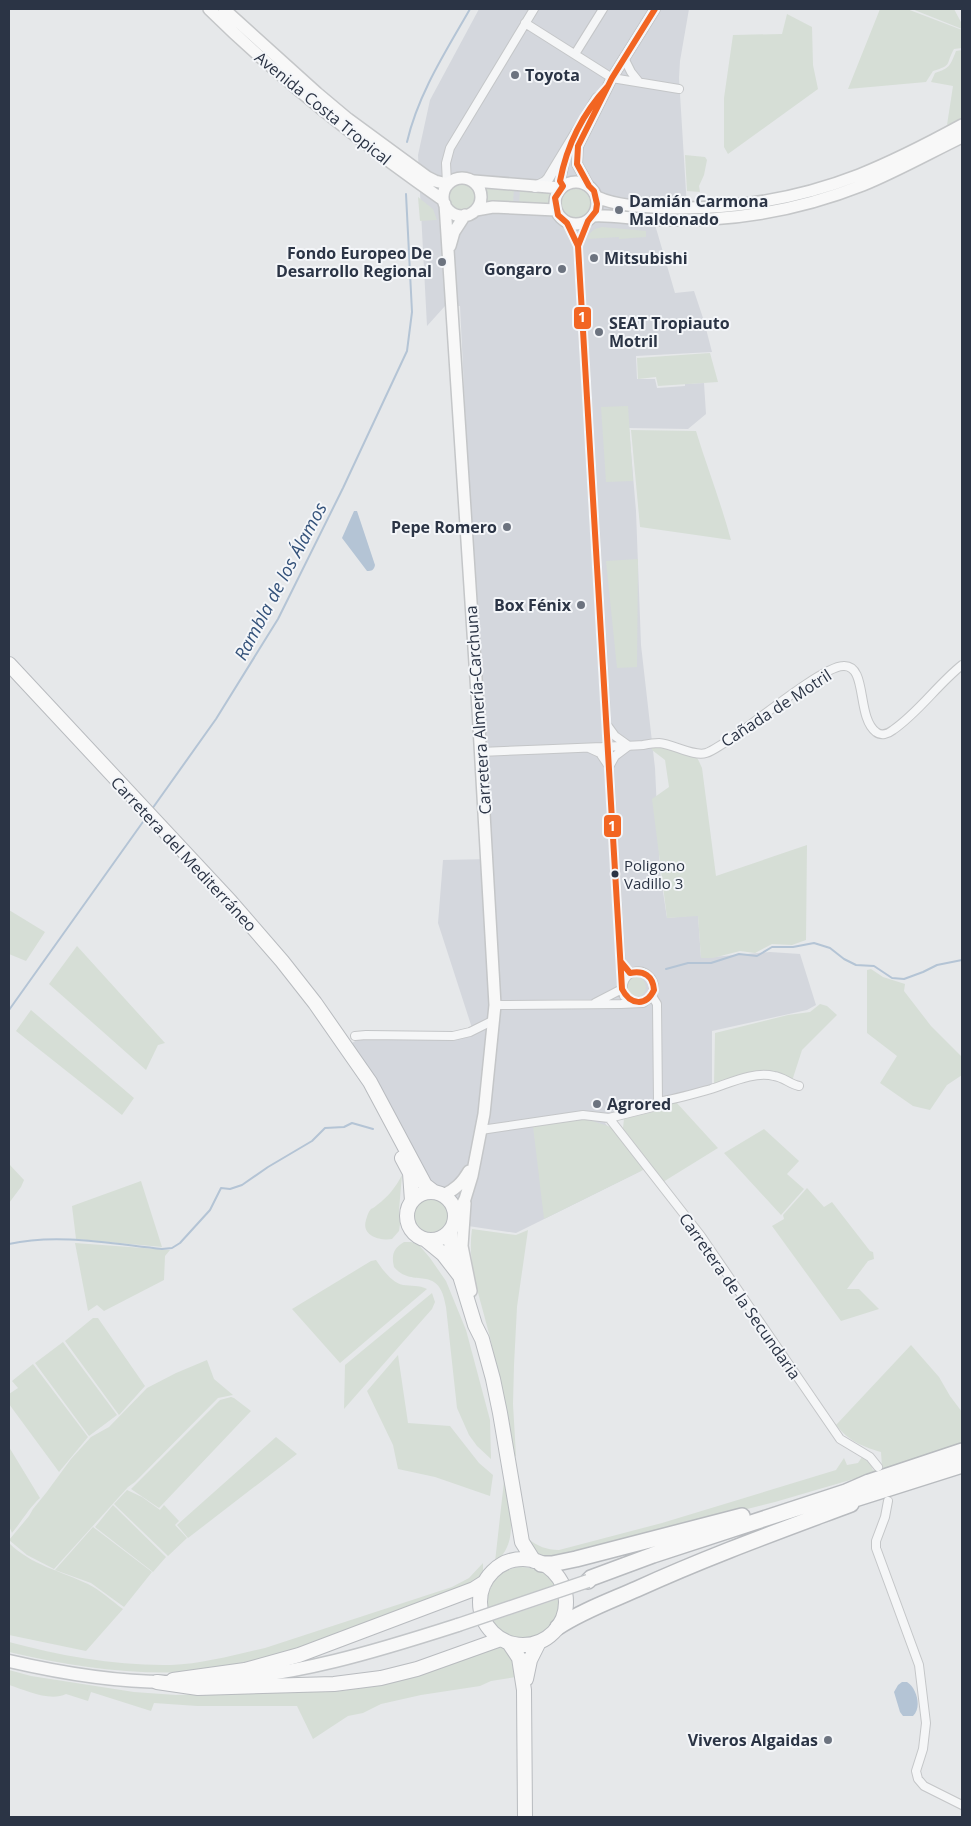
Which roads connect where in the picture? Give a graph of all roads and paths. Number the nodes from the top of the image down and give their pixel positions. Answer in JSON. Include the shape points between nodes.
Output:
{"nodes":[{"id":1,"x":209,"y":9,"type":"edge"},
{"id":2,"x":224,"y":9,"type":"edge"},
{"id":3,"x":534,"y":9,"type":"edge"},
{"id":4,"x":603,"y":9,"type":"edge"},
{"id":5,"x":655,"y":9,"type":"edge"},
{"id":6,"x":525,"y":23,"type":"junction"},
{"id":7,"x":575,"y":54,"type":"junction"},
{"id":8,"x":624,"y":58,"type":"junction"},
{"id":9,"x":610,"y":82,"type":"junction"},
{"id":10,"x":639,"y":82,"type":"junction"},
{"id":11,"x":679,"y":89,"type":"dead end"},
{"id":12,"x":962,"y":125,"type":"edge"},
{"id":13,"x":962,"y":137,"type":"edge"},
{"id":14,"x":566,"y":151,"type":"junction"},
{"id":15,"x":446,"y":169,"type":"junction"},
{"id":16,"x":427,"y":177,"type":"junction"},
{"id":17,"x":474,"y":181,"type":"junction"},
{"id":18,"x":447,"y":184,"type":"junction"},
{"id":19,"x":589,"y":186,"type":"junction"},
{"id":20,"x":535,"y":187,"type":"junction"},
{"id":21,"x":562,"y":187,"type":"junction"},
{"id":22,"x":596,"y":197,"type":"junction"},
{"id":23,"x":444,"y":202,"type":"junction"},
{"id":24,"x":476,"y":210,"type":"junction"},
{"id":25,"x":556,"y":210,"type":"junction"},
{"id":26,"x":465,"y":215,"type":"junction"},
{"id":27,"x":591,"y":219,"type":"junction"},
{"id":28,"x":567,"y":223,"type":"junction"},
{"id":29,"x":578,"y":246,"type":"junction"},
{"id":30,"x":449,"y":253,"type":"junction"},
{"id":31,"x":9,"y":664,"type":"edge"},
{"id":32,"x":962,"y":665,"type":"edge"},
{"id":33,"x":606,"y":724,"type":"junction"},
{"id":34,"x":607,"y":746,"type":"junction"},
{"id":35,"x":629,"y":746,"type":"junction"},
{"id":36,"x":587,"y":747,"type":"junction"},
{"id":37,"x":480,"y":752,"type":"junction"},
{"id":38,"x":608,"y":767,"type":"junction"},
{"id":39,"x":622,"y":962,"type":"junction"},
{"id":40,"x":630,"y":973,"type":"junction"},
{"id":41,"x":622,"y":987,"type":"junction"},
{"id":42,"x":652,"y":996,"type":"junction"},
{"id":43,"x":634,"y":1003,"type":"junction"},
{"id":44,"x":594,"y":1004,"type":"junction"},
{"id":45,"x":495,"y":1005,"type":"junction"},
{"id":46,"x":494,"y":1020,"type":"junction"},
{"id":47,"x":355,"y":1036,"type":"dead end"},
{"id":48,"x":349,"y":1053,"type":"junction"},
{"id":49,"x":799,"y":1086,"type":"dead end"},
{"id":50,"x":658,"y":1102,"type":"junction"},
{"id":51,"x":610,"y":1118,"type":"junction"},
{"id":52,"x":480,"y":1130,"type":"junction"},
{"id":53,"x":473,"y":1166,"type":"junction"},
{"id":54,"x":438,"y":1194,"type":"junction"},
{"id":55,"x":465,"y":1199,"type":"junction"},
{"id":56,"x":412,"y":1201,"type":"junction"},
{"id":57,"x":453,"y":1225,"type":"junction"},
{"id":58,"x":426,"y":1240,"type":"junction"},
{"id":59,"x":460,"y":1276,"type":"junction"},
{"id":60,"x":482,"y":1339,"type":"junction"},
{"id":61,"x":962,"y":1452,"type":"edge"},
{"id":62,"x":962,"y":1465,"type":"edge"},
{"id":63,"x":878,"y":1467,"type":"dead end"},
{"id":64,"x":866,"y":1490,"type":"junction"},
{"id":65,"x":888,"y":1501,"type":"dead end"},
{"id":66,"x":515,"y":1508,"type":"junction"},
{"id":67,"x":537,"y":1562,"type":"junction"},
{"id":68,"x":504,"y":1564,"type":"junction"},
{"id":69,"x":485,"y":1582,"type":"junction"},
{"id":70,"x":588,"y":1582,"type":"joint"},
{"id":71,"x":558,"y":1627,"type":"junction"},
{"id":72,"x":505,"y":1641,"type":"junction"},
{"id":73,"x":539,"y":1642,"type":"junction"},
{"id":74,"x":9,"y":1661,"type":"edge"},
{"id":75,"x":157,"y":1682,"type":"junction"},
{"id":76,"x":524,"y":1690,"type":"junction"},
{"id":77,"x":962,"y":1805,"type":"edge"},
{"id":78,"x":525,"y":1817,"type":"edge"}],
"edges":[{"from":1,"to":23,"type":"main road","name":"Avenida Costa Tropical","via":[[342,127]]},
{"from":2,"to":16,"type":"main road","name":"Avenida Costa Tropical","via":[[348,119]]},
{"from":3,"to":6,"type":"street"},
{"from":4,"to":7,"type":"street"},
{"from":5,"to":8,"type":"street"},
{"from":6,"to":7,"type":"street"},
{"from":6,"to":15,"type":"street","via":[[450,148]]},
{"from":7,"to":9,"type":"street"},
{"from":8,"to":9,"type":"street"},
{"from":8,"to":10,"type":"street"},
{"from":9,"to":10,"type":"street"},
{"from":9,"to":14,"type":"street"},
{"from":9,"to":19,"type":"street","via":[[582,137],[577,154],[577,164]]},
{"from":10,"to":11,"type":"street"},
{"from":12,"to":22,"type":"main road","via":[[860,175],[810,192],[775,199],[687,208],[610,202]]},
{"from":13,"to":27,"type":"main road","via":[[864,184],[783,209],[728,218],[656,220],[608,215]]},
{"from":14,"to":20,"type":"street","via":[[548,179]]},
{"from":14,"to":21,"type":"street","via":[[560,181]]},
{"from":15,"to":16,"type":"street"},
{"from":15,"to":18,"type":"street"},
{"from":16,"to":18,"type":"main road","name":"Avenida Costa Tropical"},
{"from":17,"to":18,"type":"main road","via":[[463,177]]},
{"from":17,"to":20,"type":"main road"},
{"from":17,"to":24,"type":"main road","via":[[481,192]]},
{"from":18,"to":23,"type":"main road","via":[[443,192]]},
{"from":19,"to":21,"type":"main road","via":[[576,182]]},
{"from":19,"to":22,"type":"main road"},
{"from":20,"to":21,"type":"main road"},
{"from":21,"to":25,"type":"main road","via":[[555,198]]},
{"from":22,"to":27,"type":"main road","via":[[598,204]]},
{"from":23,"to":26,"type":"main road","via":[[453,213]]},
{"from":23,"to":30,"type":"main road","name":"Carretera Almería-Carchuna"},
{"from":24,"to":25,"type":"main road","via":[[493,207]]},
{"from":24,"to":26,"type":"main road"},
{"from":25,"to":28,"type":"main road"},
{"from":26,"to":30,"type":"main road","name":"Carretera Almería-Carchuna","via":[[454,232]]},
{"from":27,"to":28,"type":"main road","via":[[582,224]]},
{"from":27,"to":29,"type":"street"},
{"from":28,"to":29,"type":"street"},
{"from":29,"to":33,"type":"street"},
{"from":30,"to":37,"type":"main road","name":"Carretera Almería-Carchuna"},
{"from":31,"to":48,"type":"highway","name":"Carretera del Mediterráneo","via":[[230,901],[315,1003]]},
{"from":32,"to":35,"type":"street","name":"Cañada de Motril","via":[[912,715],[885,734],[878,734],[872,729],[864,713],[859,678],[851,667],[843,666],[811,682],[708,753],[700,754],[657,743]]},
{"from":33,"to":34,"type":"street"},
{"from":33,"to":35,"type":"street"},
{"from":33,"to":36,"type":"street","via":[[602,739]]},
{"from":34,"to":35,"type":"street","name":"Cañada de Motril"},
{"from":34,"to":36,"type":"street","name":"Cañada de Motril"},
{"from":34,"to":38,"type":"street"},
{"from":35,"to":38,"type":"street","via":[[618,752]]},
{"from":36,"to":37,"type":"street","name":"Cañada de Motril"},
{"from":36,"to":38,"type":"street","via":[[600,753]]},
{"from":37,"to":45,"type":"main road","name":"Carretera Almería-Carchuna"},
{"from":38,"to":39,"type":"street"},
{"from":39,"to":40,"type":"street"},
{"from":39,"to":41,"type":"street"},
{"from":40,"to":41,"type":"street"},
{"from":40,"to":42,"type":"street","via":[[648,974],[654,985]]},
{"from":41,"to":43,"type":"street","via":[[624,996]]},
{"from":41,"to":44,"type":"street"},
{"from":42,"to":43,"type":"street","via":[[643,1003]]},
{"from":42,"to":50,"type":"street","via":[[657,1004]]},
{"from":43,"to":44,"type":"street"},
{"from":44,"to":45,"type":"street"},
{"from":45,"to":46,"type":"main road","name":"Carretera Almería-Carchuna"},
{"from":46,"to":47,"type":"street","via":[[453,1036]]},
{"from":46,"to":52,"type":"main road","name":"Carretera Almería-Carchuna"},
{"from":48,"to":54,"type":"highway","name":"Carretera del Mediterráneo","via":[[370,1082],[425,1185]]},
{"from":48,"to":56,"type":"highway","name":"Carretera del Mediterráneo","via":[[410,1173]]},
{"from":49,"to":50,"type":"street","via":[[765,1075]]},
{"from":50,"to":51,"type":"street","via":[[653,1107]]},
{"from":51,"to":52,"type":"street","via":[[583,1116]]},
{"from":51,"to":63,"type":"street","name":"Carretera de la Secundaria","via":[[701,1236],[840,1439],[870,1457]]},
{"from":52,"to":53,"type":"main road","name":"Carretera Almería-Carchuna"},
{"from":53,"to":54,"type":"main road","via":[[455,1189]]},
{"from":53,"to":55,"type":"main road","name":"Carretera Almería-Carchuna"},
{"from":54,"to":56,"type":"highway","via":[[426,1193]]},
{"from":54,"to":57,"type":"highway","via":[[452,1206]]},
{"from":55,"to":57,"type":"main road"},
{"from":55,"to":60,"type":"main road","via":[[462,1246]]},
{"from":56,"to":58,"type":"highway","via":[[408,1208],[408,1222],[415,1234]]},
{"from":57,"to":58,"type":"highway","via":[[440,1239]]},
{"from":57,"to":59,"type":"highway","via":[[452,1252]]},
{"from":58,"to":59,"type":"highway","via":[[443,1254]]},
{"from":59,"to":60,"type":"highway"},
{"from":60,"to":66,"type":"highway","via":[[500,1413]]},
{"from":61,"to":64,"type":"highway"},
{"from":62,"to":64,"type":"highway"},
{"from":64,"to":67,"type":"highway","via":[[576,1559],[552,1564]]},
{"from":64,"to":70,"type":"highway","via":[[648,1566]]},
{"from":64,"to":71,"type":"highway","via":[[851,1504],[655,1581],[571,1618]]},
{"from":65,"to":77,"type":"street","via":[[876,1548],[918,1665],[926,1722],[916,1771],[924,1786]]},
{"from":66,"to":67,"type":"highway","via":[[522,1542]]},
{"from":66,"to":68,"type":"highway","via":[[514,1543]]},
{"from":67,"to":68,"type":"highway","via":[[524,1559]]},
{"from":67,"to":71,"type":"highway","via":[[556,1575],[564,1592],[564,1616]]},
{"from":68,"to":69,"type":"highway"},
{"from":69,"to":72,"type":"highway","via":[[480,1601],[484,1620],[491,1631]]},
{"from":69,"to":75,"type":"highway","via":[[299,1655],[245,1670]]},
{"from":70,"to":75,"type":"main road","bridge":true,"via":[[379,1650],[310,1668],[234,1680]]},
{"from":71,"to":73,"type":"highway"},
{"from":72,"to":73,"type":"highway","via":[[529,1645]]},
{"from":72,"to":75,"type":"highway","via":[[417,1669],[334,1684],[198,1688]]},
{"from":72,"to":76,"type":"highway","via":[[519,1658]]},
{"from":73,"to":76,"type":"highway","via":[[530,1660]]},
{"from":74,"to":75,"type":"main road","via":[[78,1676]]},
{"from":76,"to":78,"type":"highway"}]}
